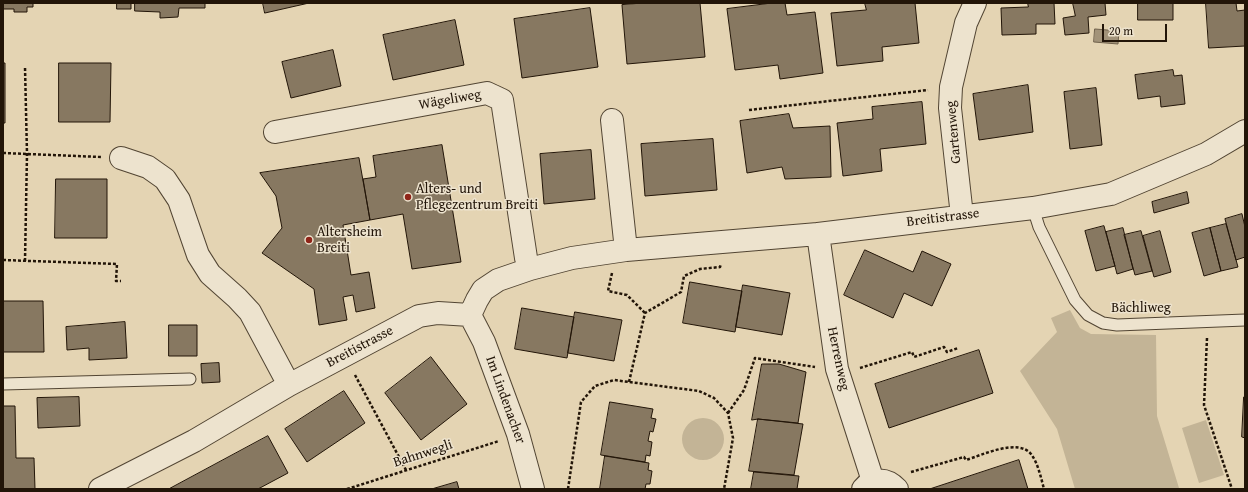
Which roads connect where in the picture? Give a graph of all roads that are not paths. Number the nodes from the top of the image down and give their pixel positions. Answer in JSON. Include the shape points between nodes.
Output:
{"nodes":[{"id":1,"x":975,"y":3,"type":"edge"},
{"id":2,"x":612,"y":120,"type":"dead end"},
{"id":3,"x":1245,"y":131,"type":"edge"},
{"id":4,"x":276,"y":132,"type":"dead end"},
{"id":5,"x":121,"y":158,"type":"road end"},
{"id":6,"x":1033,"y":208,"type":"junction"},
{"id":7,"x":962,"y":216,"type":"junction"},
{"id":8,"x":818,"y":234,"type":"junction"},
{"id":9,"x":622,"y":250,"type":"junction"},
{"id":10,"x":530,"y":269,"type":"junction"},
{"id":11,"x":470,"y":315,"type":"junction"},
{"id":12,"x":1245,"y":320,"type":"edge"},
{"id":13,"x":190,"y":379,"type":"dead end"},
{"id":14,"x":3,"y":384,"type":"edge"},
{"id":15,"x":289,"y":385,"type":"junction"},
{"id":16,"x":880,"y":485,"type":"edge"},
{"id":17,"x":100,"y":489,"type":"edge"},
{"id":18,"x":533,"y":489,"type":"edge"}],
"edges":[{"from":1,"to":7,"type":"street","name":"Gartenweg","via":[[966,23],[951,87],[950,108]]},
{"from":2,"to":9,"type":"street"},
{"from":3,"to":6,"type":"street","name":"Breitistrasse","via":[[1206,154],[1111,194]]},
{"from":4,"to":10,"type":"street","name":"Wägeliweg","via":[[486,93],[502,100],[526,258]]},
{"from":5,"to":15,"type":"street","via":[[148,167],[165,179],[179,200],[198,255],[210,274],[250,312]]},
{"from":6,"to":7,"type":"street","name":"Breitistrasse"},
{"from":6,"to":12,"type":"lane","name":"Bächliweg","via":[[1039,227],[1075,300],[1088,315],[1103,323],[1117,325]]},
{"from":7,"to":8,"type":"street","name":"Breitistrasse"},
{"from":8,"to":9,"type":"street","name":"Breitistrasse"},
{"from":8,"to":16,"type":"street","name":"Herrenweg","via":[[837,369]]},
{"from":9,"to":10,"type":"street","name":"Breitistrasse","via":[[572,258]]},
{"from":10,"to":11,"type":"street","name":"Breitistrasse","via":[[498,280],[483,290]]},
{"from":11,"to":15,"type":"street","name":"Breitistrasse","via":[[438,313],[419,316]]},
{"from":11,"to":18,"type":"street","name":"Im Lindenacher","via":[[484,342],[518,434]]},
{"from":13,"to":14,"type":"lane"},
{"from":15,"to":17,"type":"street","name":"Breitistrasse","via":[[194,441]]}]}
